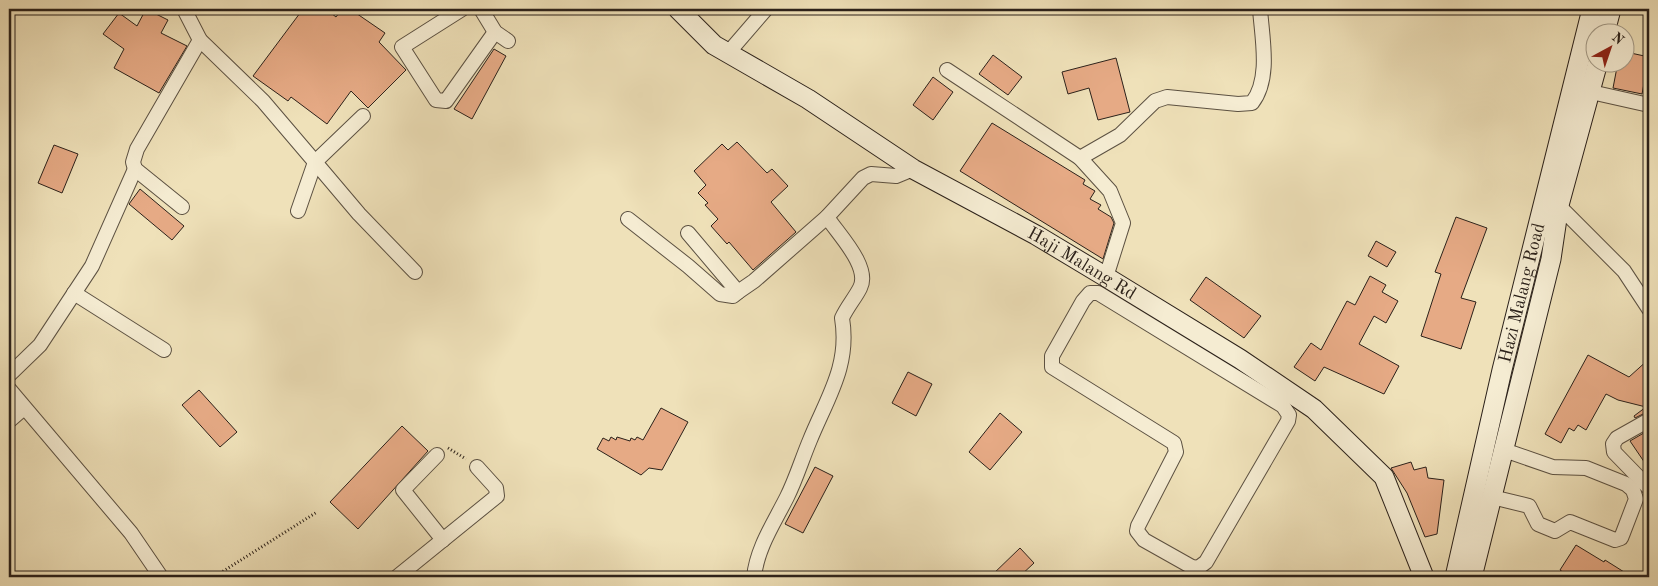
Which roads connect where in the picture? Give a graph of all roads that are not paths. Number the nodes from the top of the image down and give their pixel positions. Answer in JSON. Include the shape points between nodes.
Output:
{"nodes":[{"id":1,"x":184,"y":9,"type":"edge"},
{"id":2,"x":462,"y":9,"type":"edge"},
{"id":3,"x":481,"y":9,"type":"edge"},
{"id":4,"x":678,"y":9,"type":"edge"},
{"id":5,"x":766,"y":9,"type":"edge"},
{"id":6,"x":1260,"y":9,"type":"edge"},
{"id":7,"x":1592,"y":9,"type":"edge"},
{"id":8,"x":1611,"y":9,"type":"edge"},
{"id":9,"x":1608,"y":22,"type":"edge"},
{"id":10,"x":494,"y":32,"type":"junction"},
{"id":11,"x":200,"y":40,"type":"junction"},
{"id":12,"x":508,"y":41,"type":"dead end"},
{"id":13,"x":728,"y":53,"type":"junction"},
{"id":14,"x":947,"y":70,"type":"dead end"},
{"id":15,"x":1596,"y":72,"type":"edge"},
{"id":16,"x":1592,"y":92,"type":"junction"},
{"id":17,"x":1649,"y":106,"type":"edge"},
{"id":18,"x":363,"y":116,"type":"dead end"},
{"id":19,"x":1080,"y":158,"type":"junction"},
{"id":20,"x":315,"y":162,"type":"junction"},
{"id":21,"x":135,"y":169,"type":"junction"},
{"id":22,"x":914,"y":169,"type":"junction"},
{"id":23,"x":1552,"y":200,"type":"junction"},
{"id":24,"x":182,"y":207,"type":"dead end"},
{"id":25,"x":298,"y":211,"type":"dead end"},
{"id":26,"x":827,"y":217,"type":"junction"},
{"id":27,"x":628,"y":219,"type":"dead end"},
{"id":28,"x":688,"y":233,"type":"dead end"},
{"id":29,"x":415,"y":272,"type":"dead end"},
{"id":30,"x":1106,"y":277,"type":"junction"},
{"id":31,"x":738,"y":292,"type":"junction"},
{"id":32,"x":74,"y":293,"type":"junction"},
{"id":33,"x":1519,"y":300,"type":"junction"},
{"id":34,"x":1539,"y":306,"type":"junction"},
{"id":35,"x":1649,"y":309,"type":"edge"},
{"id":36,"x":164,"y":350,"type":"dead end"},
{"id":37,"x":9,"y":375,"type":"edge"},
{"id":38,"x":9,"y":389,"type":"edge"},
{"id":39,"x":24,"y":408,"type":"junction"},
{"id":40,"x":1649,"y":420,"type":"edge"},
{"id":41,"x":9,"y":421,"type":"edge"},
{"id":42,"x":1504,"y":450,"type":"junction"},
{"id":43,"x":437,"y":455,"type":"road end"},
{"id":44,"x":476,"y":467,"type":"road end"},
{"id":45,"x":1649,"y":487,"type":"edge"},
{"id":46,"x":1492,"y":497,"type":"junction"},
{"id":47,"x":443,"y":540,"type":"junction"},
{"id":48,"x":1189,"y":572,"type":"edge"},
{"id":49,"x":161,"y":577,"type":"edge"},
{"id":50,"x":397,"y":577,"type":"edge"},
{"id":51,"x":754,"y":577,"type":"edge"},
{"id":52,"x":1424,"y":577,"type":"edge"},
{"id":53,"x":1455,"y":577,"type":"edge"},
{"id":54,"x":1472,"y":577,"type":"edge"}],
"edges":[{"from":1,"to":11,"type":"street"},
{"from":2,"to":10,"type":"street","via":[[402,46],[436,100],[446,101]]},
{"from":3,"to":10,"type":"street"},
{"from":4,"to":13,"type":"main road","name":"Haji Malang Rd","via":[[714,45]]},
{"from":5,"to":13,"type":"street"},
{"from":6,"to":19,"type":"street","via":[[1263,65],[1259,94],[1252,103],[1167,97],[1155,102],[1120,134]]},
{"from":7,"to":23,"type":"main road","name":"Hazi Malang Road"},
{"from":8,"to":9,"type":"main road"},
{"from":10,"to":12,"type":"street"},
{"from":11,"to":20,"type":"street","via":[[263,101]]},
{"from":11,"to":21,"type":"street","via":[[137,149],[133,162]]},
{"from":13,"to":22,"type":"main road","name":"Haji Malang Rd","via":[[808,99]]},
{"from":14,"to":19,"type":"street"},
{"from":15,"to":16,"type":"main road","name":"Hazi Malang Road"},
{"from":16,"to":17,"type":"street"},
{"from":16,"to":23,"type":"main road","name":"Hazi Malang Road"},
{"from":18,"to":20,"type":"street"},
{"from":19,"to":30,"type":"street","via":[[1110,191],[1123,223]]},
{"from":20,"to":25,"type":"street"},
{"from":20,"to":29,"type":"street"},
{"from":21,"to":24,"type":"street"},
{"from":21,"to":32,"type":"street","via":[[92,266]]},
{"from":22,"to":26,"type":"street","via":[[896,176],[871,174],[862,178]]},
{"from":22,"to":30,"type":"main road","name":"Haji Malang Rd"},
{"from":23,"to":33,"type":"main road","name":"Hazi Malang Road"},
{"from":23,"to":34,"type":"main road","name":"Hazi Malang Road","via":[[1550,259]]},
{"from":23,"to":35,"type":"street","via":[[1624,272]]},
{"from":26,"to":31,"type":"street"},
{"from":26,"to":51,"type":"street","via":[[859,262],[863,274],[861,286],[842,318],[845,333],[840,373],[789,494],[756,560]]},
{"from":27,"to":31,"type":"street","via":[[720,294],[733,296]]},
{"from":28,"to":31,"type":"street"},
{"from":30,"to":52,"type":"main road","name":"Haji Malang Rd","via":[[1240,359],[1314,409],[1384,477]]},
{"from":32,"to":36,"type":"street"},
{"from":32,"to":37,"type":"street","via":[[40,345]]},
{"from":33,"to":34,"type":"main road"},
{"from":33,"to":53,"type":"main road","name":"Hazi Malang Road"},
{"from":34,"to":42,"type":"main road","name":"Hazi Malang Road"},
{"from":38,"to":39,"type":"street"},
{"from":39,"to":41,"type":"street"},
{"from":39,"to":49,"type":"street","via":[[131,533]]},
{"from":40,"to":45,"type":"street","via":[[1617,438],[1613,444],[1614,452]]},
{"from":42,"to":46,"type":"main road","name":"Hazi Malang Road"},
{"from":42,"to":46,"type":"street","via":[[1553,467],[1586,468],[1626,484],[1636,499],[1624,534],[1615,540],[1570,522],[1555,531],[1538,524],[1529,506]]},
{"from":43,"to":47,"type":"street","via":[[403,490]]},
{"from":44,"to":47,"type":"street","via":[[496,488],[497,496]]},
{"from":46,"to":54,"type":"main road","name":"Hazi Malang Road"},
{"from":47,"to":50,"type":"street"},
{"from":48,"to":48,"type":"street","via":[[1206,562],[1288,421],[1288,411],[1098,293],[1090,293],[1052,356],[1052,366],[1174,443],[1176,452],[1137,531],[1144,540]]}]}
